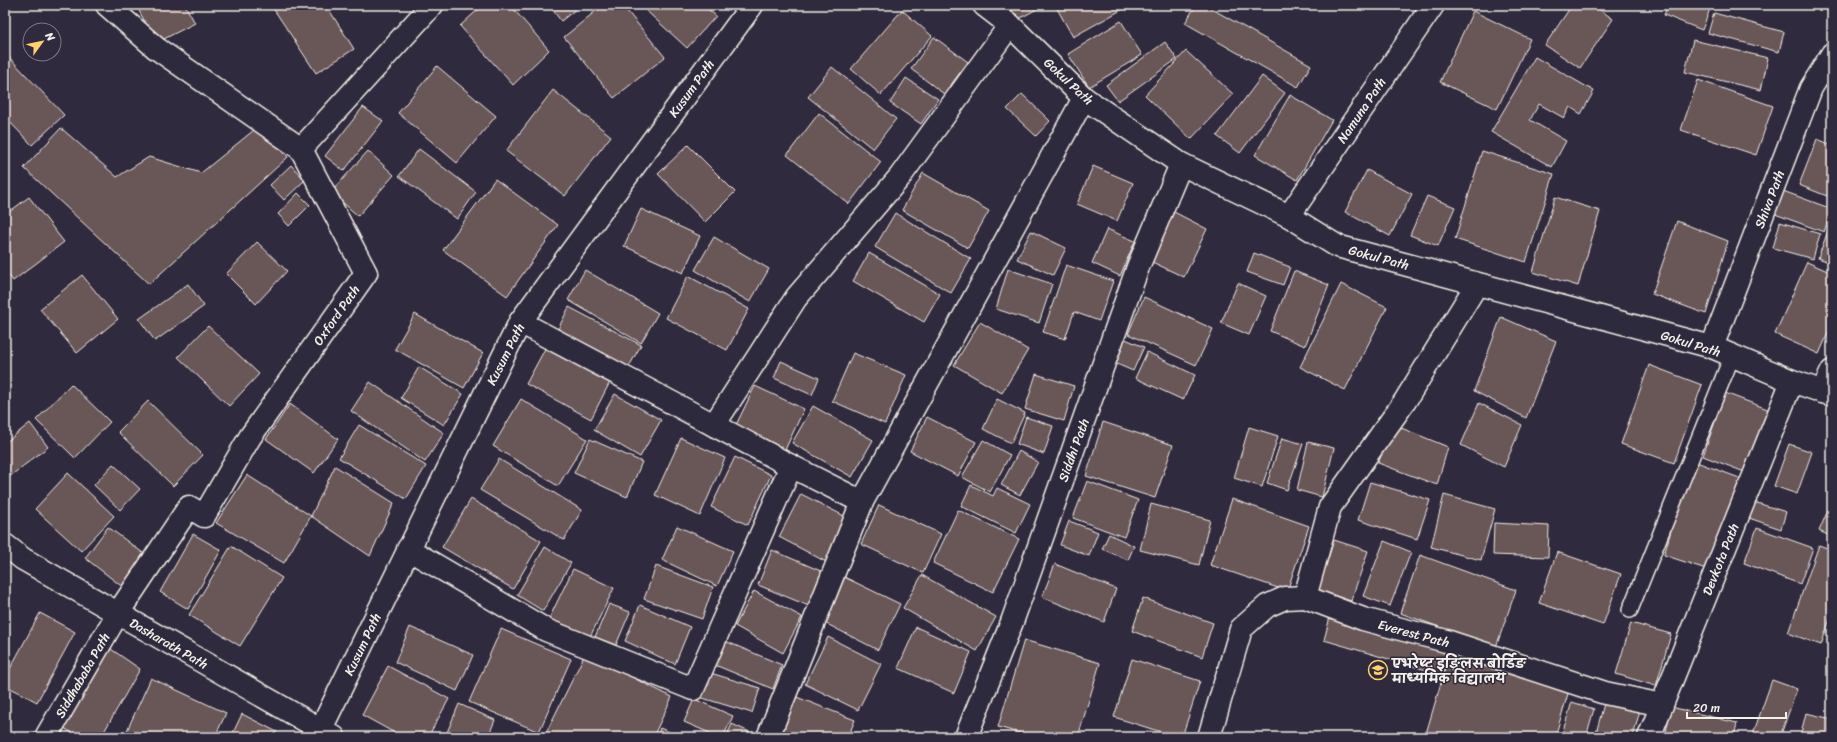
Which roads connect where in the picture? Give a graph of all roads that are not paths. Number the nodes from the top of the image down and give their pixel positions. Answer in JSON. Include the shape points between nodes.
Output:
{"nodes":[{"id":1,"x":107,"y":5,"type":"edge"},
{"id":2,"x":432,"y":5,"type":"edge"},
{"id":3,"x":752,"y":5,"type":"edge"},
{"id":4,"x":984,"y":5,"type":"edge"},
{"id":5,"x":1432,"y":5,"type":"edge"},
{"id":6,"x":1010,"y":25,"type":"junction"},
{"id":7,"x":1832,"y":54,"type":"edge"},
{"id":8,"x":1084,"y":98,"type":"junction"},
{"id":9,"x":300,"y":149,"type":"junction"},
{"id":10,"x":1181,"y":164,"type":"junction"},
{"id":11,"x":1289,"y":216,"type":"junction"},
{"id":12,"x":1478,"y":284,"type":"junction"},
{"id":13,"x":520,"y":322,"type":"junction"},
{"id":14,"x":1722,"y":351,"type":"junction"},
{"id":15,"x":1832,"y":371,"type":"edge"},
{"id":16,"x":1792,"y":381,"type":"junction"},
{"id":17,"x":1827,"y":393,"type":"edge"},
{"id":18,"x":714,"y":425,"type":"junction"},
{"id":19,"x":790,"y":466,"type":"junction"},
{"id":20,"x":862,"y":502,"type":"junction"},
{"id":21,"x":5,"y":545,"type":"edge"},
{"id":22,"x":408,"y":550,"type":"junction"},
{"id":23,"x":1306,"y":597,"type":"junction"},
{"id":24,"x":1630,"y":610,"type":"dead end"},
{"id":25,"x":118,"y":613,"type":"junction"},
{"id":26,"x":1662,"y":704,"type":"junction"},
{"id":27,"x":324,"y":735,"type":"edge"},
{"id":28,"x":46,"y":737,"type":"edge"},
{"id":29,"x":768,"y":737,"type":"edge"},
{"id":30,"x":966,"y":737,"type":"edge"},
{"id":31,"x":1209,"y":737,"type":"edge"},
{"id":32,"x":1649,"y":737,"type":"edge"}],
"edges":[{"from":1,"to":9,"type":"street","via":[[156,48]]},
{"from":2,"to":9,"type":"street"},
{"from":3,"to":13,"type":"street","name":"Kusum Path"},
{"from":4,"to":6,"type":"street","name":"Gokul Path"},
{"from":5,"to":11,"type":"street","name":"Namuna Path"},
{"from":6,"to":8,"type":"street","name":"Gokul Path"},
{"from":6,"to":18,"type":"street","via":[[899,178],[796,298]]},
{"from":7,"to":14,"type":"street","name":"Shiva Path","via":[[1811,88]]},
{"from":8,"to":10,"type":"street","name":"Gokul Path"},
{"from":8,"to":20,"type":"street"},
{"from":9,"to":25,"type":"street","name":"Oxford Path","via":[[366,273],[250,437],[204,516],[189,507]]},
{"from":10,"to":11,"type":"street","name":"Gokul Path"},
{"from":10,"to":30,"type":"street","name":"Siddhi Path","via":[[1138,267],[1012,622]]},
{"from":11,"to":12,"type":"street","name":"Gokul Path","via":[[1337,246]]},
{"from":12,"to":14,"type":"street","name":"Gokul Path"},
{"from":12,"to":23,"type":"street","via":[[1405,401],[1330,507]]},
{"from":13,"to":18,"type":"street"},
{"from":13,"to":22,"type":"street","name":"Kusum Path"},
{"from":14,"to":16,"type":"street","name":"Gokul Path"},
{"from":14,"to":24,"type":"lane"},
{"from":15,"to":17,"type":"street"},
{"from":16,"to":17,"type":"street","name":"Gokul Path"},
{"from":16,"to":26,"type":"street","name":"Devkota Path"},
{"from":18,"to":19,"type":"street"},
{"from":19,"to":20,"type":"street"},
{"from":19,"to":22,"type":"street","via":[[693,689],[546,630]]},
{"from":20,"to":29,"type":"street"},
{"from":21,"to":25,"type":"street","name":"Dasharath Path","via":[[23,559]]},
{"from":22,"to":27,"type":"street","name":"Kusum Path"},
{"from":23,"to":26,"type":"street","name":"Everest Path","via":[[1363,619],[1446,641],[1605,693]]},
{"from":23,"to":31,"type":"street","name":"Everest Path","via":[[1285,598],[1267,606],[1241,629]]},
{"from":25,"to":27,"type":"street","name":"Dasharath Path"},
{"from":25,"to":28,"type":"street","name":"Siddhababa Path"},
{"from":26,"to":32,"type":"street","name":"Devkota Path"}]}
